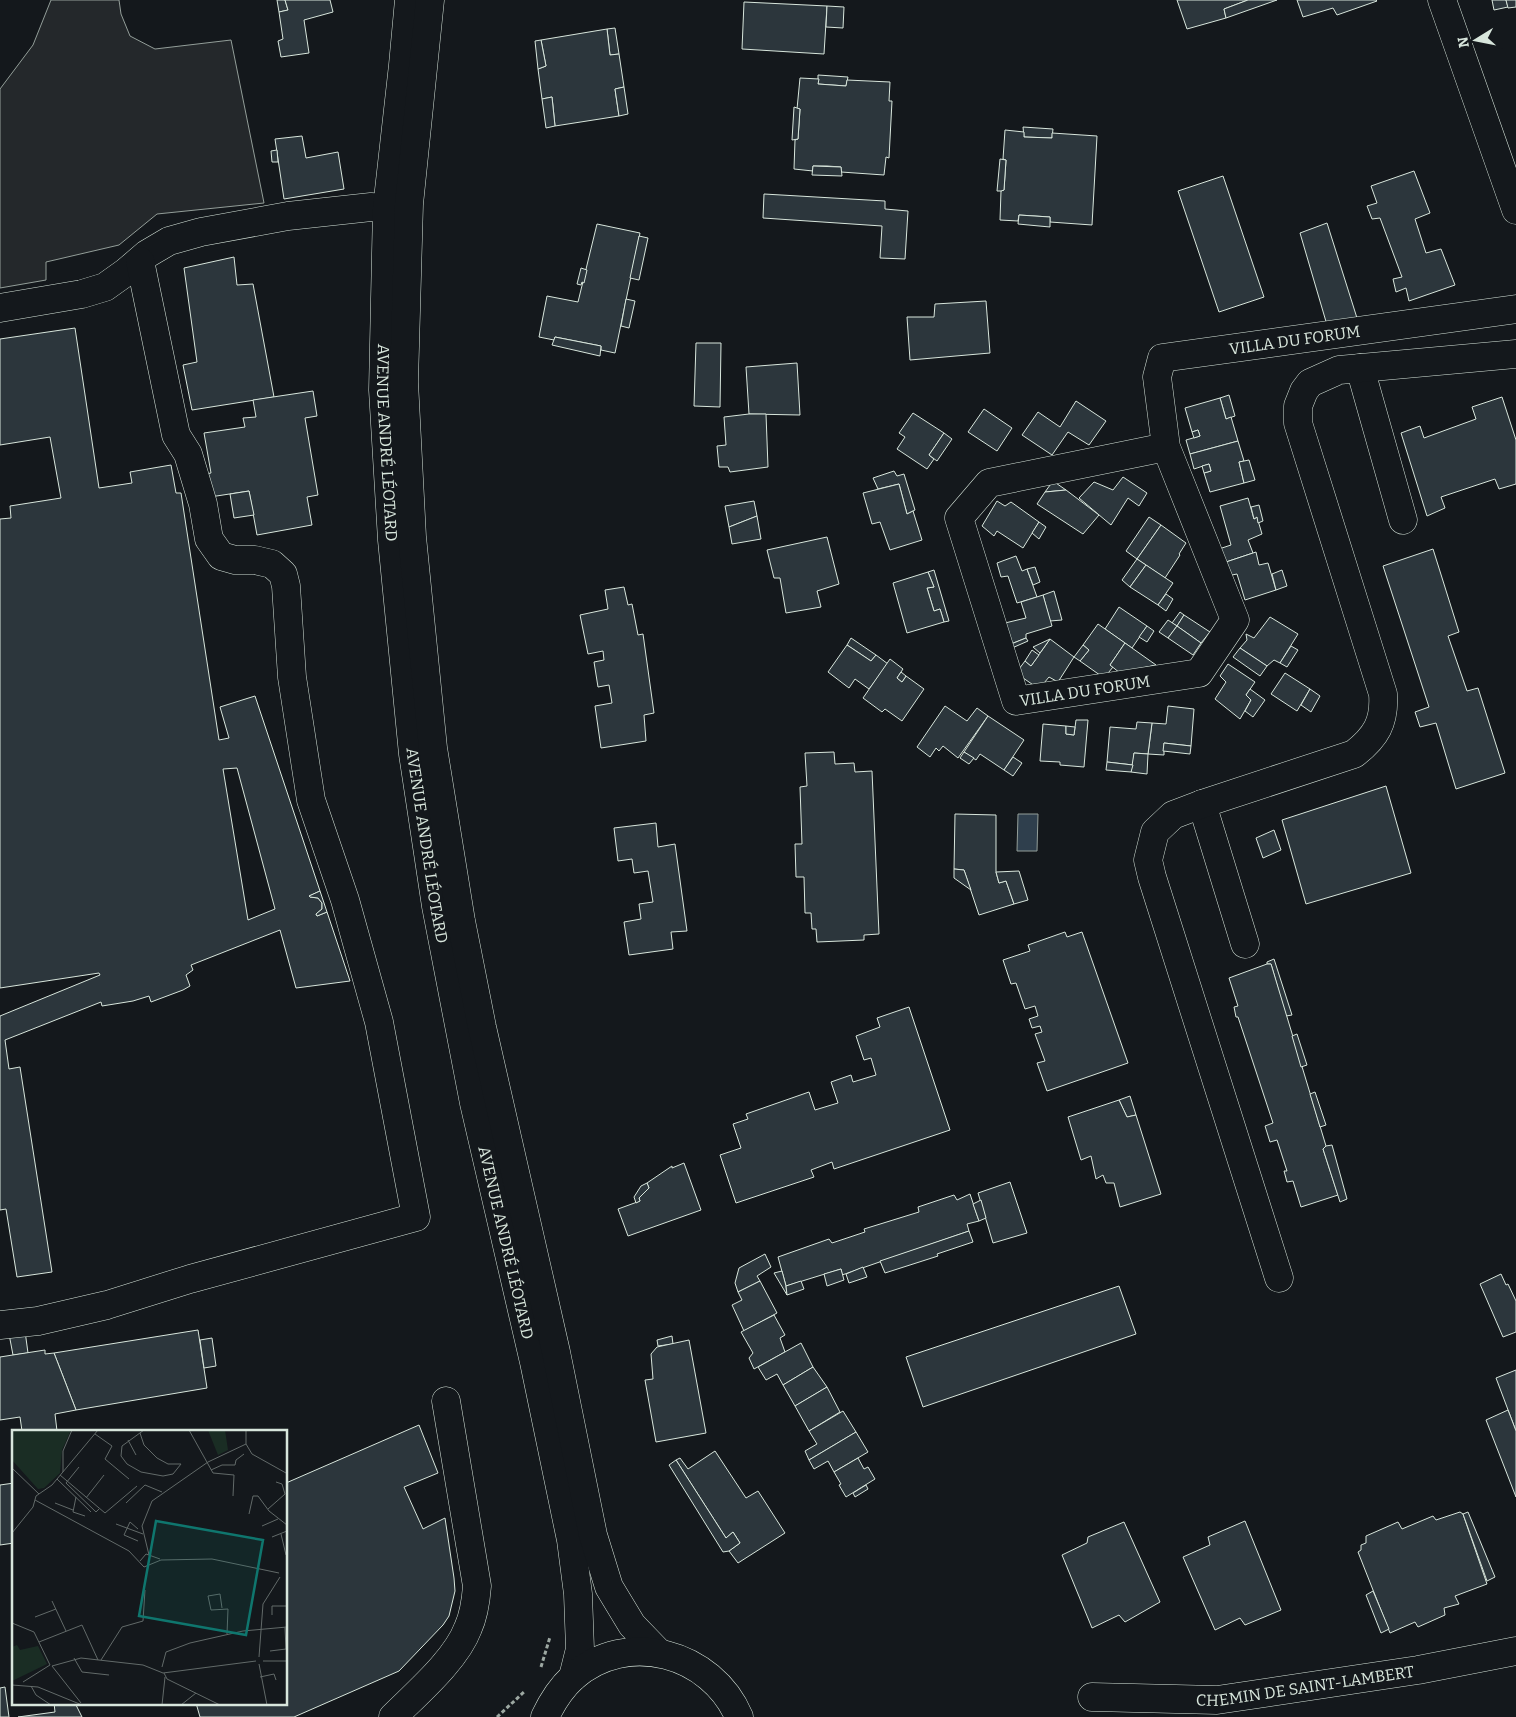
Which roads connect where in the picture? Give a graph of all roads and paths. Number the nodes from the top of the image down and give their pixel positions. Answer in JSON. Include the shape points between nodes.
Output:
{"nodes":[{"id":1,"x":409,"y":0,"type":"edge"},
{"id":2,"x":430,"y":0,"type":"edge"},
{"id":3,"x":1442,"y":0,"type":"edge"},
{"id":4,"x":387,"y":208,"type":"junction"},
{"id":5,"x":1516,"y":210,"type":"edge"},
{"id":6,"x":140,"y":261,"type":"junction"},
{"id":7,"x":0,"y":308,"type":"edge"},
{"id":8,"x":1516,"y":310,"type":"edge"},
{"id":9,"x":1516,"y":354,"type":"edge"},
{"id":10,"x":1360,"y":368,"type":"junction"},
{"id":11,"x":1166,"y":447,"type":"junction"},
{"id":12,"x":1403,"y":520,"type":"dead end"},
{"id":13,"x":1202,"y":804,"type":"junction"},
{"id":14,"x":1245,"y":944,"type":"dead end"},
{"id":15,"x":1279,"y":1278,"type":"dead end"},
{"id":16,"x":0,"y":1325,"type":"edge"},
{"id":17,"x":446,"y":1401,"type":"dead end"},
{"id":18,"x":1516,"y":1651,"type":"edge"},
{"id":19,"x":658,"y":1653,"type":"junction"},
{"id":20,"x":573,"y":1677,"type":"junction"},
{"id":21,"x":1092,"y":1697,"type":"dead end"},
{"id":22,"x":393,"y":1717,"type":"edge"},
{"id":23,"x":545,"y":1717,"type":"edge"},
{"id":24,"x":739,"y":1717,"type":"edge"}],
"edges":[{"from":1,"to":4,"type":"main road","name":"AVENUE ANDRÉ LÉOTARD"},
{"from":2,"to":19,"type":"main road","name":"AVENUE ANDRÉ LÉOTARD","via":[[409,204],[404,382],[412,537],[433,748],[482,1027],[556,1352],[593,1535],[609,1587],[632,1625]]},
{"from":3,"to":5,"type":"main road"},
{"from":4,"to":6,"type":"main road","via":[[288,216],[201,232],[169,241]]},
{"from":4,"to":20,"type":"main road","name":"AVENUE ANDRÉ LÉOTARD","via":[[384,390],[392,540],[413,754],[459,1032],[571,1540],[578,1594],[580,1649]]},
{"from":6,"to":7,"type":"main road","via":[[105,287]]},
{"from":6,"to":16,"type":"main road","via":[[176,435],[188,454],[203,504],[209,539],[221,556],[272,564],[282,574],[286,586],[292,677],[311,800],[379,1022],[416,1217],[107,1305],[38,1321]]},
{"from":8,"to":11,"type":"main road","name":"VILLA DU FORUM","via":[[1162,358],[1157,377]]},
{"from":9,"to":10,"type":"main road"},
{"from":10,"to":12,"type":"main road"},
{"from":10,"to":13,"type":"main road","via":[[1339,370],[1310,383],[1298,406],[1298,423],[1383,694],[1382,717],[1375,734],[1354,754]]},
{"from":11,"to":11,"type":"main road","name":"VILLA DU FORUM","via":[[989,483],[959,518],[1016,701],[1199,673],[1235,620]]},
{"from":13,"to":14,"type":"main road"},
{"from":13,"to":15,"type":"main road","via":[[1164,822],[1155,832],[1148,860]]},
{"from":17,"to":22,"type":"main road","via":[[477,1586],[476,1598],[468,1628],[456,1650]]},
{"from":18,"to":21,"type":"main road","name":"CHEMIN DE SAINT-LAMBERT","via":[[1418,1670],[1217,1700]]},
{"from":19,"to":20,"type":"main road","via":[[614,1656],[592,1664]]},
{"from":19,"to":24,"type":"main road","via":[[681,1659],[702,1671],[720,1686]]},
{"from":20,"to":23,"type":"main road","via":[[552,1701]]}]}
